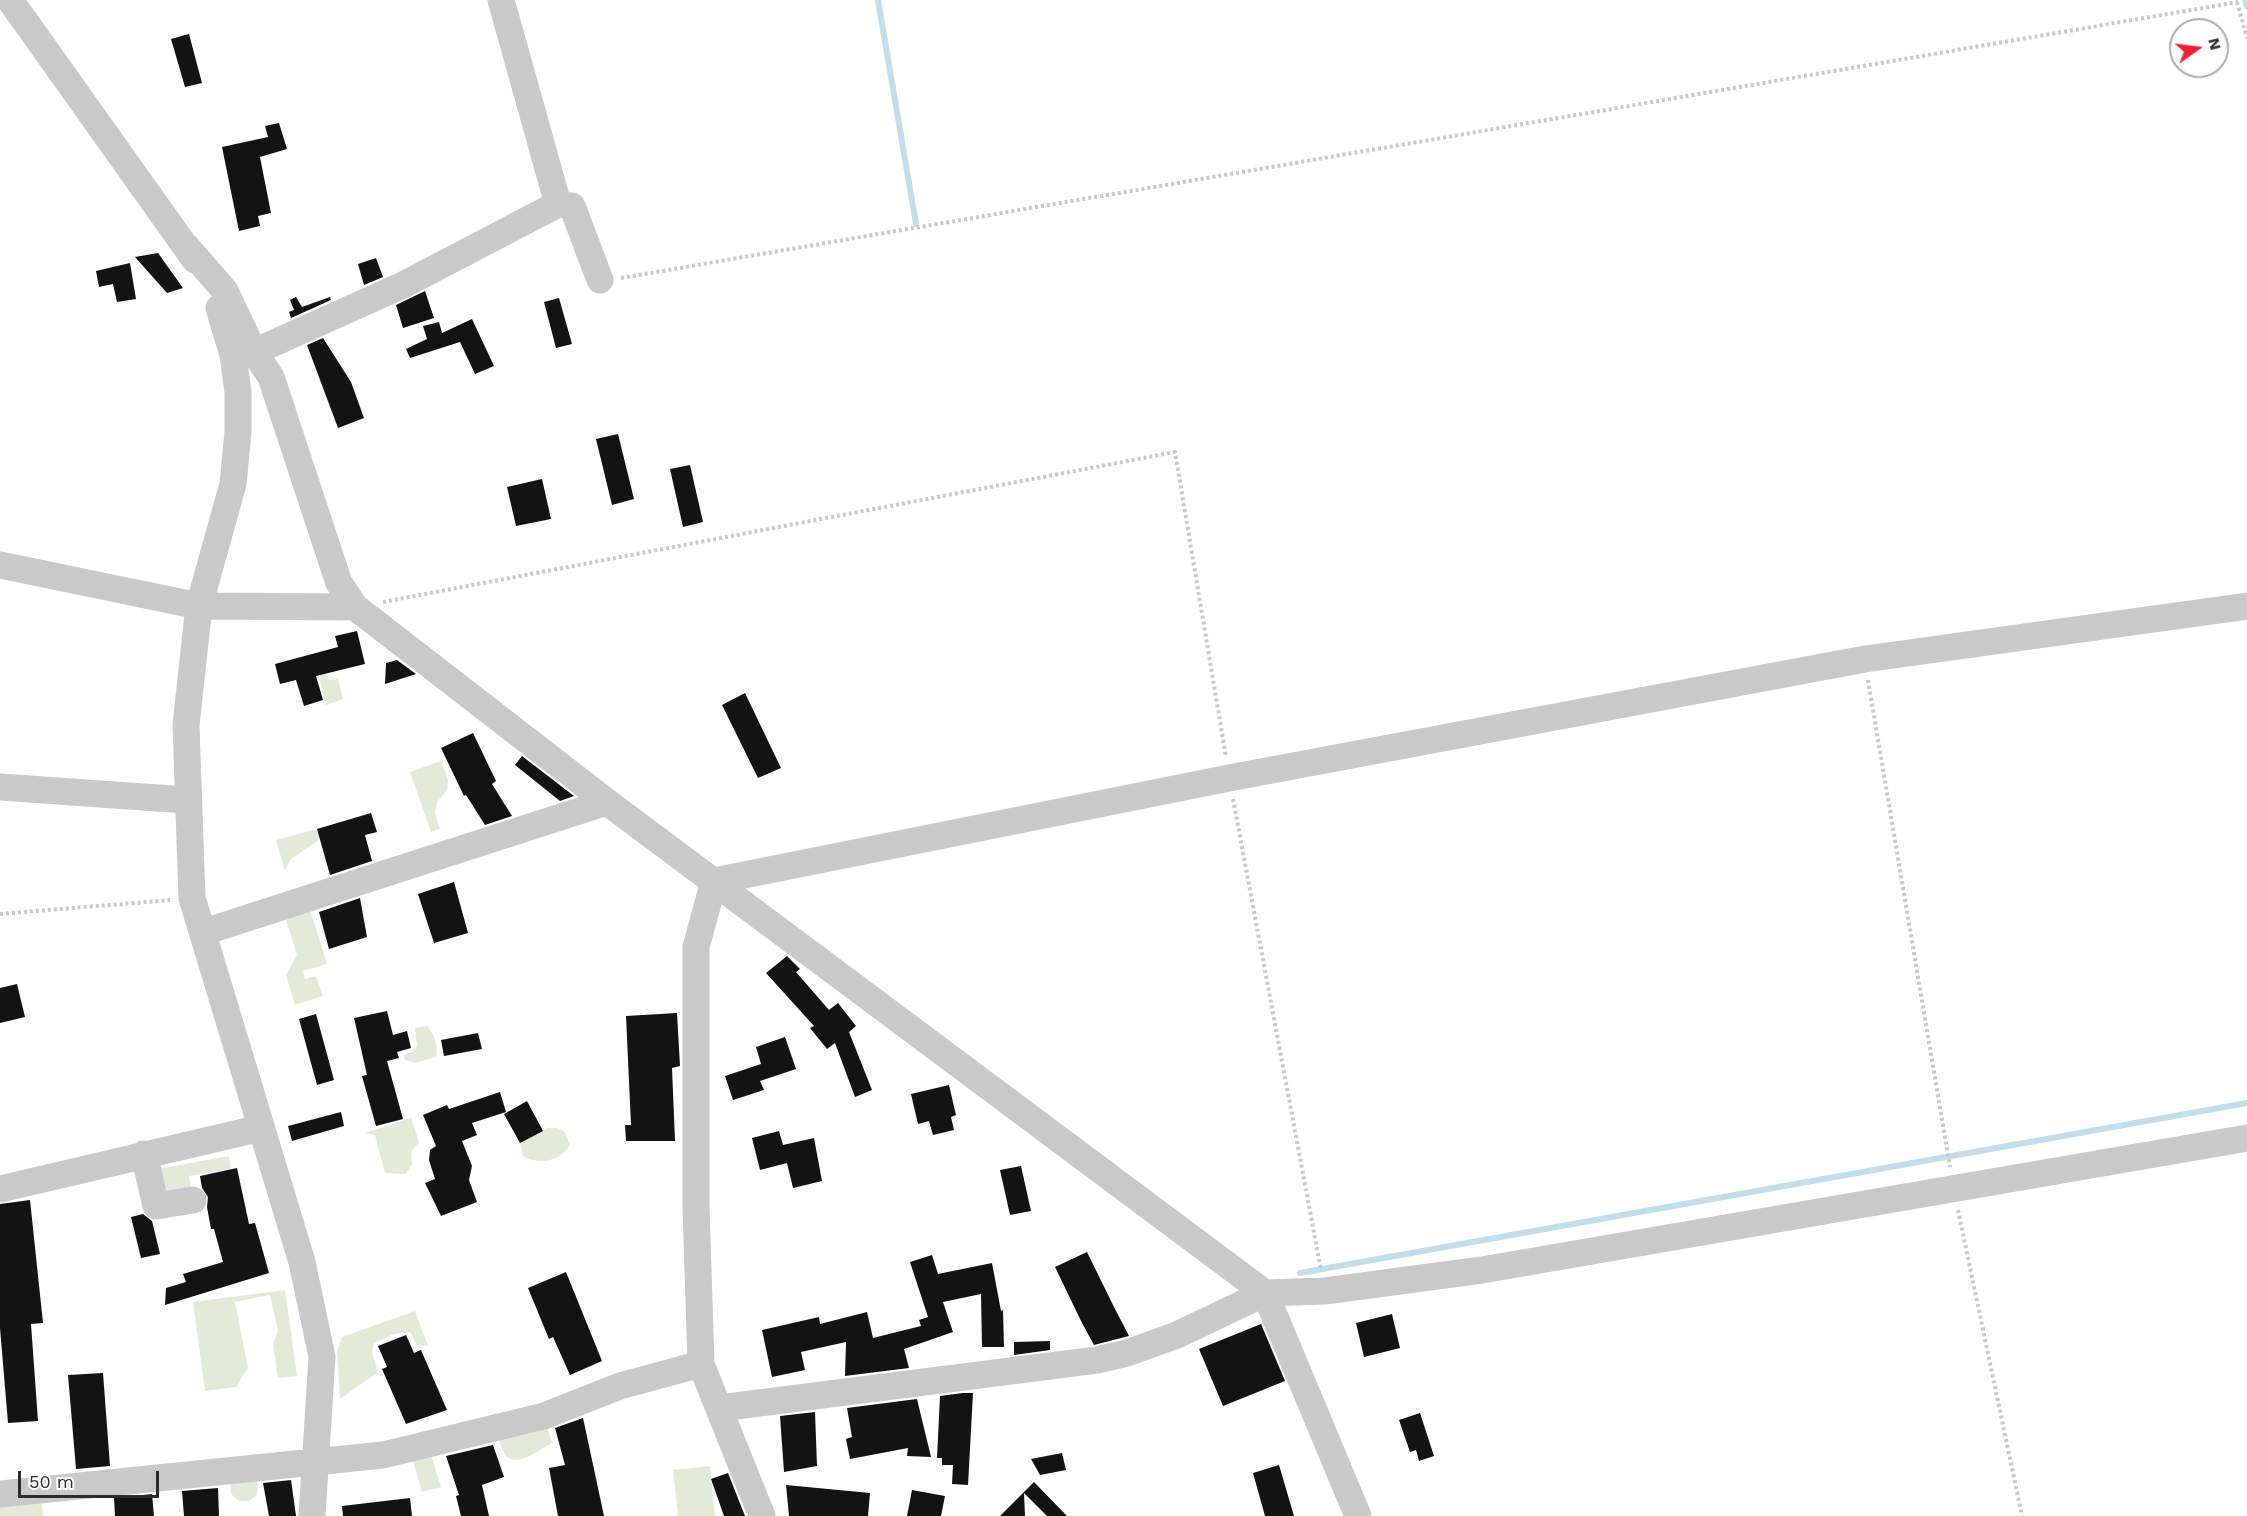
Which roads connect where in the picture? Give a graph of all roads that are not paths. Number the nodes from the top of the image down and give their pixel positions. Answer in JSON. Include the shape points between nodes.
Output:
{"nodes":[{"id":1,"x":10,"y":0,"type":"edge"},
{"id":2,"x":501,"y":0,"type":"edge"},
{"id":3,"x":558,"y":204,"type":"junction"},
{"id":4,"x":187,"y":247,"type":"junction"},
{"id":5,"x":600,"y":280,"type":"road end"},
{"id":6,"x":254,"y":352,"type":"junction"},
{"id":7,"x":0,"y":565,"type":"edge"},
{"id":8,"x":199,"y":606,"type":"junction"},
{"id":9,"x":2247,"y":606,"type":"edge"},
{"id":10,"x":355,"y":607,"type":"junction"},
{"id":11,"x":0,"y":787,"type":"edge"},
{"id":12,"x":186,"y":800,"type":"junction"},
{"id":13,"x":607,"y":802,"type":"junction"},
{"id":14,"x":714,"y":881,"type":"junction"},
{"id":15,"x":204,"y":932,"type":"junction"},
{"id":16,"x":261,"y":1128,"type":"junction"},
{"id":17,"x":2247,"y":1138,"type":"edge"},
{"id":18,"x":144,"y":1154,"type":"junction"},
{"id":19,"x":0,"y":1189,"type":"edge"},
{"id":20,"x":193,"y":1200,"type":"dead end"},
{"id":21,"x":1265,"y":1293,"type":"junction"},
{"id":22,"x":701,"y":1364,"type":"junction"},
{"id":23,"x":720,"y":1408,"type":"junction"},
{"id":24,"x":315,"y":1462,"type":"junction"},
{"id":25,"x":0,"y":1494,"type":"edge"},
{"id":26,"x":312,"y":1516,"type":"edge"},
{"id":27,"x":762,"y":1516,"type":"edge"},
{"id":28,"x":1358,"y":1516,"type":"edge"}],
"edges":[{"from":1,"to":4,"type":"street"},
{"from":2,"to":3,"type":"street"},
{"from":3,"to":5,"type":"street","via":[[572,206]]},
{"from":3,"to":6,"type":"street","via":[[404,285]]},
{"from":4,"to":6,"type":"street","via":[[225,291]]},
{"from":4,"to":8,"type":"street","via":[[213,288],[233,355],[238,392],[233,484]]},
{"from":6,"to":10,"type":"street","via":[[271,377],[339,583]]},
{"from":7,"to":8,"type":"street"},
{"from":8,"to":10,"type":"street"},
{"from":8,"to":12,"type":"street","via":[[186,724]]},
{"from":9,"to":14,"type":"street","via":[[1865,659],[1229,778]]},
{"from":10,"to":13,"type":"street"},
{"from":11,"to":12,"type":"street"},
{"from":12,"to":15,"type":"street","via":[[192,898]]},
{"from":13,"to":14,"type":"street"},
{"from":13,"to":15,"type":"street"},
{"from":14,"to":21,"type":"street"},
{"from":14,"to":22,"type":"street","via":[[696,947],[696,1207]]},
{"from":15,"to":16,"type":"street"},
{"from":16,"to":18,"type":"street"},
{"from":16,"to":24,"type":"street","via":[[302,1262],[322,1357]]},
{"from":17,"to":21,"type":"street","via":[[1482,1270],[1325,1291]]},
{"from":18,"to":19,"type":"street"},
{"from":18,"to":20,"type":"street","via":[[156,1206]]},
{"from":21,"to":23,"type":"street","via":[[1177,1335],[1097,1360]]},
{"from":21,"to":28,"type":"street"},
{"from":22,"to":23,"type":"street"},
{"from":22,"to":24,"type":"street","via":[[620,1386],[544,1416],[383,1455]]},
{"from":23,"to":27,"type":"street"},
{"from":24,"to":25,"type":"street"},
{"from":24,"to":26,"type":"street"}]}
